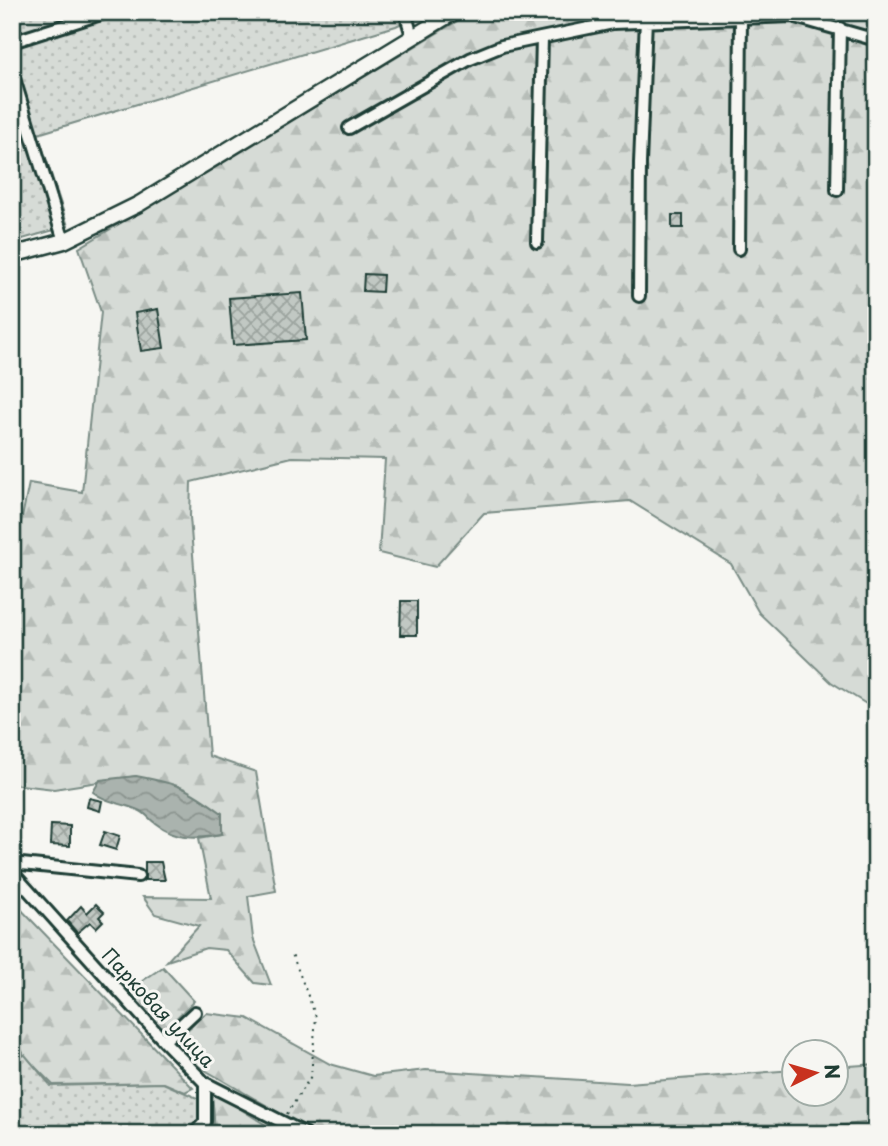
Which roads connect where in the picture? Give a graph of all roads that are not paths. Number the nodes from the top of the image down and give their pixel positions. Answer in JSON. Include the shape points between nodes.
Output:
{"nodes":[{"id":1,"x":107,"y":12,"type":"edge"},
{"id":2,"x":405,"y":12,"type":"edge"},
{"id":3,"x":454,"y":12,"type":"edge"},
{"id":4,"x":741,"y":17,"type":"junction"},
{"id":5,"x":646,"y":19,"type":"junction"},
{"id":6,"x":840,"y":28,"type":"junction"},
{"id":7,"x":412,"y":36,"type":"junction"},
{"id":8,"x":542,"y":38,"type":"junction"},
{"id":9,"x":876,"y":40,"type":"edge"},
{"id":10,"x":12,"y":43,"type":"edge"},
{"id":11,"x":12,"y":72,"type":"edge"},
{"id":12,"x":349,"y":128,"type":"dead end"},
{"id":13,"x":837,"y":190,"type":"dead end"},
{"id":14,"x":64,"y":241,"type":"junction"},
{"id":15,"x":537,"y":242,"type":"dead end"},
{"id":16,"x":739,"y":249,"type":"dead end"},
{"id":17,"x":12,"y":255,"type":"edge"},
{"id":18,"x":639,"y":296,"type":"dead end"},
{"id":19,"x":12,"y":863,"type":"edge"},
{"id":20,"x":12,"y":872,"type":"edge"},
{"id":21,"x":138,"y":876,"type":"dead end"},
{"id":22,"x":195,"y":1012,"type":"dead end"},
{"id":23,"x":164,"y":1041,"type":"junction"},
{"id":24,"x":205,"y":1083,"type":"junction"},
{"id":25,"x":194,"y":1134,"type":"edge"},
{"id":26,"x":306,"y":1134,"type":"edge"}],
"edges":[{"from":1,"to":10,"type":"street"},
{"from":2,"to":7,"type":"street"},
{"from":3,"to":7,"type":"main road"},
{"from":4,"to":5,"type":"street"},
{"from":4,"to":6,"type":"street","via":[[792,16]]},
{"from":4,"to":16,"type":"street"},
{"from":5,"to":8,"type":"street"},
{"from":5,"to":18,"type":"street"},
{"from":6,"to":9,"type":"street"},
{"from":6,"to":13,"type":"street"},
{"from":7,"to":14,"type":"main road","via":[[139,204]]},
{"from":8,"to":12,"type":"street","via":[[502,46],[470,59]]},
{"from":8,"to":15,"type":"street"},
{"from":11,"to":14,"type":"street"},
{"from":14,"to":17,"type":"main road"},
{"from":19,"to":21,"type":"street"},
{"from":20,"to":23,"type":"street","name":"Парковая улица"},
{"from":22,"to":23,"type":"street"},
{"from":23,"to":24,"type":"street","name":"Парковая улица"},
{"from":24,"to":25,"type":"street","via":[[205,1122]]},
{"from":24,"to":26,"type":"street","name":"Парковая улица"}]}
